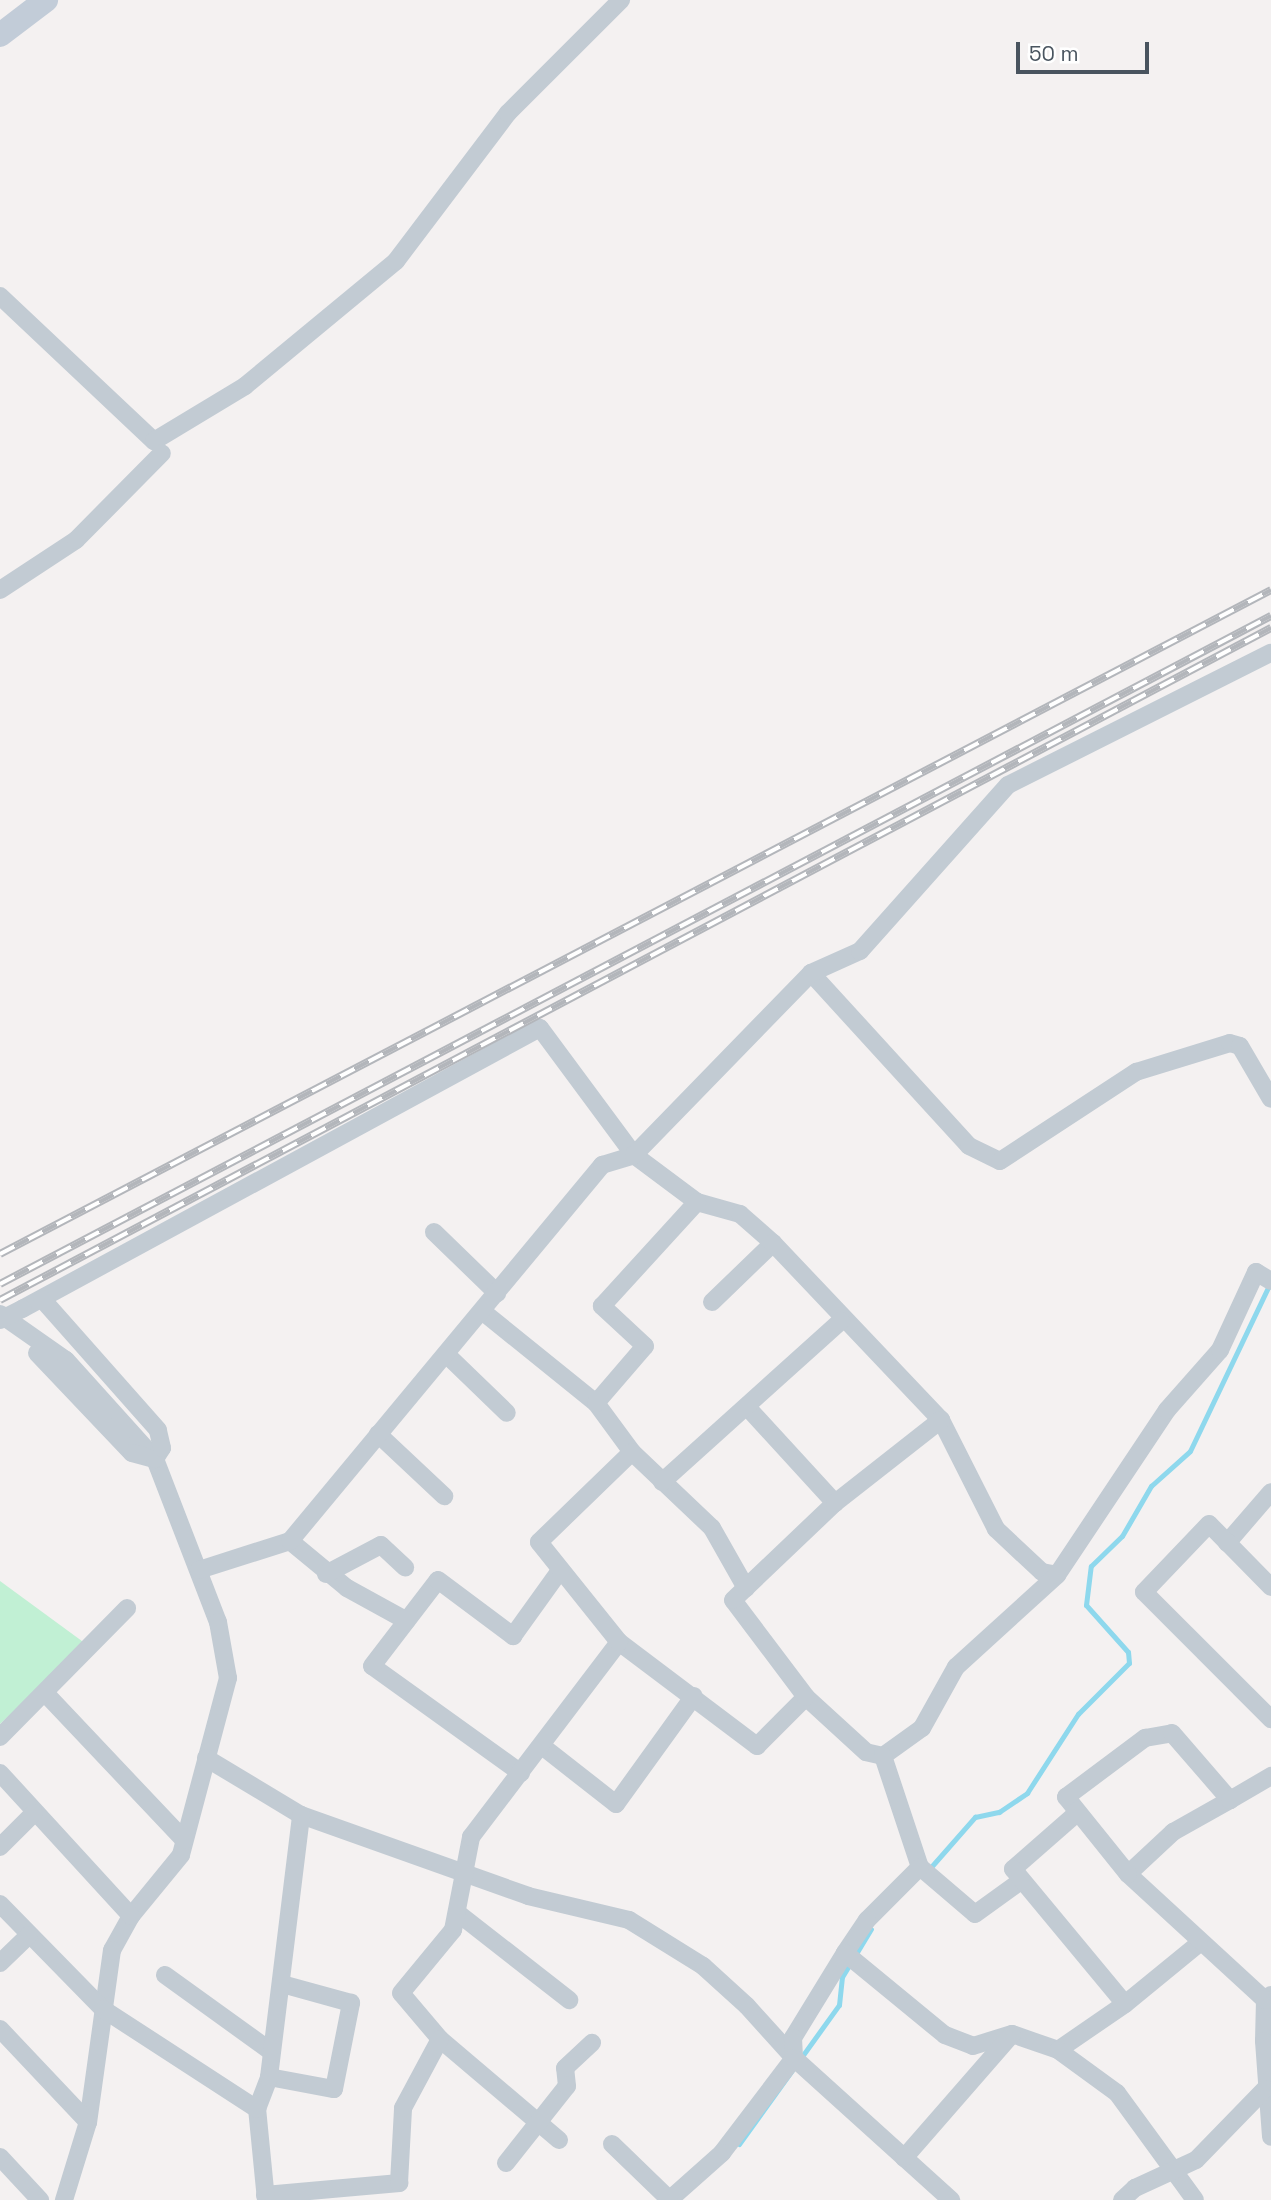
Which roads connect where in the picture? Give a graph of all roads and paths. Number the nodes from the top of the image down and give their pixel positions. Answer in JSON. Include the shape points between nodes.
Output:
{"nodes":[{"id":1,"x":46,"y":0,"type":"edge"},
{"id":2,"x":621,"y":0,"type":"edge"},
{"id":3,"x":0,"y":35,"type":"edge"},
{"id":4,"x":0,"y":296,"type":"edge"},
{"id":5,"x":162,"y":453,"type":"dead end"},
{"id":6,"x":0,"y":590,"type":"edge"},
{"id":7,"x":1271,"y":653,"type":"edge"},
{"id":8,"x":811,"y":973,"type":"junction"},
{"id":9,"x":1271,"y":1100,"type":"edge"},
{"id":10,"x":634,"y":1155,"type":"junction"},
{"id":11,"x":697,"y":1202,"type":"junction"},
{"id":12,"x":434,"y":1232,"type":"dead end"},
{"id":13,"x":773,"y":1243,"type":"junction"},
{"id":14,"x":1264,"y":1277,"type":"edge"},
{"id":15,"x":497,"y":1293,"type":"junction"},
{"id":16,"x":42,"y":1299,"type":"junction"},
{"id":17,"x":712,"y":1302,"type":"dead end"},
{"id":18,"x":482,"y":1311,"type":"junction"},
{"id":19,"x":0,"y":1314,"type":"edge"},
{"id":20,"x":0,"y":1320,"type":"edge"},
{"id":21,"x":841,"y":1321,"type":"junction"},
{"id":22,"x":0,"y":1327,"type":"edge"},
{"id":23,"x":447,"y":1355,"type":"junction"},
{"id":24,"x":596,"y":1403,"type":"junction"},
{"id":25,"x":748,"y":1408,"type":"junction"},
{"id":26,"x":507,"y":1413,"type":"dead end"},
{"id":27,"x":941,"y":1420,"type":"junction"},
{"id":28,"x":378,"y":1434,"type":"junction"},
{"id":29,"x":632,"y":1452,"type":"junction"},
{"id":30,"x":155,"y":1459,"type":"junction"},
{"id":31,"x":663,"y":1482,"type":"junction"},
{"id":32,"x":1271,"y":1492,"type":"edge"},
{"id":33,"x":444,"y":1496,"type":"dead end"},
{"id":34,"x":835,"y":1503,"type":"junction"},
{"id":35,"x":290,"y":1541,"type":"junction"},
{"id":36,"x":1227,"y":1543,"type":"junction"},
{"id":37,"x":405,"y":1567,"type":"dead end"},
{"id":38,"x":199,"y":1570,"type":"junction"},
{"id":39,"x":559,"y":1572,"type":"junction"},
{"id":40,"x":326,"y":1574,"type":"junction"},
{"id":41,"x":1057,"y":1576,"type":"junction"},
{"id":42,"x":1271,"y":1587,"type":"edge"},
{"id":43,"x":746,"y":1588,"type":"junction"},
{"id":44,"x":127,"y":1608,"type":"dead end"},
{"id":45,"x":407,"y":1621,"type":"junction"},
{"id":46,"x":619,"y":1642,"type":"junction"},
{"id":47,"x":46,"y":1694,"type":"junction"},
{"id":48,"x":694,"y":1696,"type":"junction"},
{"id":49,"x":806,"y":1697,"type":"junction"},
{"id":50,"x":1271,"y":1719,"type":"edge"},
{"id":51,"x":0,"y":1737,"type":"edge"},
{"id":52,"x":542,"y":1746,"type":"junction"},
{"id":53,"x":883,"y":1756,"type":"junction"},
{"id":54,"x":205,"y":1758,"type":"junction"},
{"id":55,"x":0,"y":1773,"type":"edge"},
{"id":56,"x":521,"y":1773,"type":"junction"},
{"id":57,"x":1271,"y":1776,"type":"edge"},
{"id":58,"x":1230,"y":1800,"type":"junction"},
{"id":59,"x":34,"y":1813,"type":"junction"},
{"id":60,"x":1077,"y":1813,"type":"junction"},
{"id":61,"x":301,"y":1815,"type":"junction"},
{"id":62,"x":184,"y":1840,"type":"junction"},
{"id":63,"x":0,"y":1847,"type":"edge"},
{"id":64,"x":920,"y":1867,"type":"junction"},
{"id":65,"x":463,"y":1868,"type":"junction"},
{"id":66,"x":1128,"y":1874,"type":"junction"},
{"id":67,"x":1018,"y":1882,"type":"junction"},
{"id":68,"x":0,"y":1903,"type":"edge"},
{"id":69,"x":459,"y":1914,"type":"junction"},
{"id":70,"x":131,"y":1916,"type":"junction"},
{"id":71,"x":29,"y":1935,"type":"junction"},
{"id":72,"x":1197,"y":1944,"type":"junction"},
{"id":73,"x":850,"y":1957,"type":"junction"},
{"id":74,"x":0,"y":1963,"type":"edge"},
{"id":75,"x":165,"y":1975,"type":"dead end"},
{"id":76,"x":282,"y":1984,"type":"junction"},
{"id":77,"x":1268,"y":1997,"type":"edge"},
{"id":78,"x":569,"y":2000,"type":"dead end"},
{"id":79,"x":1125,"y":2004,"type":"junction"},
{"id":80,"x":103,"y":2009,"type":"junction"},
{"id":81,"x":0,"y":2029,"type":"edge"},
{"id":82,"x":1012,"y":2035,"type":"junction"},
{"id":83,"x":439,"y":2039,"type":"junction"},
{"id":84,"x":592,"y":2043,"type":"dead end"},
{"id":85,"x":269,"y":2050,"type":"junction"},
{"id":86,"x":1058,"y":2050,"type":"junction"},
{"id":87,"x":800,"y":2063,"type":"junction"},
{"id":88,"x":269,"y":2077,"type":"junction"},
{"id":89,"x":1265,"y":2089,"type":"junction"},
{"id":90,"x":257,"y":2109,"type":"junction"},
{"id":91,"x":88,"y":2122,"type":"junction"},
{"id":92,"x":538,"y":2122,"type":"junction"},
{"id":93,"x":1271,"y":2137,"type":"edge"},
{"id":94,"x":559,"y":2140,"type":"dead end"},
{"id":95,"x":612,"y":2144,"type":"dead end"},
{"id":96,"x":0,"y":2157,"type":"edge"},
{"id":97,"x":904,"y":2158,"type":"junction"},
{"id":98,"x":506,"y":2163,"type":"dead end"},
{"id":99,"x":1177,"y":2171,"type":"junction"},
{"id":100,"x":266,"y":2197,"type":"edge"},
{"id":101,"x":669,"y":2199,"type":"edge"},
{"id":102,"x":40,"y":2200,"type":"edge"},
{"id":103,"x":64,"y":2200,"type":"edge"},
{"id":104,"x":951,"y":2200,"type":"edge"},
{"id":105,"x":1122,"y":2200,"type":"edge"},
{"id":106,"x":1195,"y":2200,"type":"edge"}],
"edges":[{"from":1,"to":3,"type":"street"},
{"from":2,"to":4,"type":"street","via":[[508,113],[396,261],[264,372],[154,441]]},
{"from":5,"to":6,"type":"street","via":[[76,540]]},
{"from":7,"to":8,"type":"street","via":[[1008,785],[860,951]]},
{"from":8,"to":9,"type":"street","via":[[969,1146],[1000,1161],[1136,1072],[1230,1043],[1240,1046]]},
{"from":8,"to":10,"type":"street"},
{"from":10,"to":11,"type":"street"},
{"from":10,"to":15,"type":"street","via":[[603,1165]]},
{"from":10,"to":16,"type":"street","via":[[540,1028],[193,1211]]},
{"from":11,"to":13,"type":"street","via":[[740,1214]]},
{"from":11,"to":24,"type":"street","via":[[602,1306],[645,1346]]},
{"from":12,"to":15,"type":"street"},
{"from":13,"to":17,"type":"street"},
{"from":13,"to":21,"type":"street"},
{"from":14,"to":41,"type":"street","via":[[1220,1350],[1167,1410]]},
{"from":15,"to":18,"type":"street"},
{"from":16,"to":20,"type":"street","bridge":true},
{"from":16,"to":30,"type":"street","via":[[159,1430],[162,1448]]},
{"from":18,"to":23,"type":"street"},
{"from":18,"to":24,"type":"street"},
{"from":19,"to":30,"type":"street","via":[[66,1360]]},
{"from":21,"to":25,"type":"street"},
{"from":21,"to":27,"type":"street"},
{"from":22,"to":30,"type":"street","via":[[50,1362],[132,1453]]},
{"from":23,"to":26,"type":"street"},
{"from":23,"to":28,"type":"street"},
{"from":24,"to":29,"type":"street"},
{"from":25,"to":31,"type":"street"},
{"from":25,"to":34,"type":"street"},
{"from":27,"to":34,"type":"street"},
{"from":27,"to":41,"type":"street","via":[[996,1529],[1042,1573]]},
{"from":28,"to":33,"type":"street"},
{"from":28,"to":35,"type":"street"},
{"from":29,"to":31,"type":"street"},
{"from":29,"to":39,"type":"street","via":[[539,1542]]},
{"from":30,"to":38,"type":"street"},
{"from":31,"to":43,"type":"street","via":[[712,1528]]},
{"from":32,"to":36,"type":"street"},
{"from":34,"to":43,"type":"street"},
{"from":35,"to":38,"type":"street"},
{"from":35,"to":40,"type":"street"},
{"from":36,"to":42,"type":"street"},
{"from":36,"to":50,"type":"street","via":[[1209,1524],[1144,1592]]},
{"from":37,"to":40,"type":"street","via":[[381,1545]]},
{"from":38,"to":54,"type":"street","via":[[218,1622],[228,1678]]},
{"from":39,"to":45,"type":"street","via":[[513,1636],[438,1580]]},
{"from":39,"to":46,"type":"street"},
{"from":40,"to":45,"type":"street"},
{"from":41,"to":53,"type":"street","via":[[956,1667],[922,1728]]},
{"from":43,"to":49,"type":"street","via":[[733,1600]]},
{"from":44,"to":47,"type":"street"},
{"from":45,"to":56,"type":"street","via":[[372,1666]]},
{"from":46,"to":48,"type":"street"},
{"from":46,"to":52,"type":"street"},
{"from":47,"to":51,"type":"street"},
{"from":47,"to":62,"type":"street"},
{"from":48,"to":49,"type":"street","via":[[757,1746]]},
{"from":48,"to":52,"type":"street","via":[[615,1804]]},
{"from":49,"to":53,"type":"street","via":[[866,1752]]},
{"from":52,"to":56,"type":"street"},
{"from":53,"to":64,"type":"street"},
{"from":54,"to":61,"type":"street"},
{"from":54,"to":62,"type":"street"},
{"from":55,"to":59,"type":"street"},
{"from":56,"to":65,"type":"street","via":[[471,1837]]},
{"from":57,"to":58,"type":"street"},
{"from":58,"to":60,"type":"street","via":[[1172,1733],[1145,1738],[1066,1797]]},
{"from":58,"to":66,"type":"street","via":[[1174,1832]]},
{"from":59,"to":63,"type":"street"},
{"from":59,"to":70,"type":"street"},
{"from":60,"to":66,"type":"street"},
{"from":60,"to":67,"type":"street","via":[[1013,1869]]},
{"from":61,"to":65,"type":"street"},
{"from":61,"to":76,"type":"street"},
{"from":62,"to":70,"type":"street","via":[[181,1855]]},
{"from":64,"to":67,"type":"street","via":[[975,1914]]},
{"from":64,"to":73,"type":"street","via":[[867,1920]]},
{"from":65,"to":69,"type":"street"},
{"from":65,"to":87,"type":"street","via":[[528,1896],[629,1920],[667,1942],[747,2006]]},
{"from":66,"to":72,"type":"street"},
{"from":67,"to":79,"type":"street"},
{"from":68,"to":71,"type":"street"},
{"from":69,"to":78,"type":"street"},
{"from":69,"to":83,"type":"street","via":[[401,1993]]},
{"from":70,"to":80,"type":"street","via":[[112,1950]]},
{"from":71,"to":74,"type":"street"},
{"from":71,"to":80,"type":"street"},
{"from":72,"to":77,"type":"street"},
{"from":72,"to":79,"type":"street"},
{"from":73,"to":82,"type":"street","via":[[945,2035],[972,2046]]},
{"from":73,"to":87,"type":"street","via":[[793,2038]]},
{"from":75,"to":85,"type":"street"},
{"from":76,"to":85,"type":"street"},
{"from":76,"to":88,"type":"street","via":[[351,2003],[334,2089]]},
{"from":77,"to":89,"type":"street"},
{"from":79,"to":86,"type":"street"},
{"from":80,"to":90,"type":"street"},
{"from":80,"to":91,"type":"street"},
{"from":81,"to":91,"type":"street"},
{"from":82,"to":86,"type":"street"},
{"from":82,"to":97,"type":"street"},
{"from":83,"to":92,"type":"street"},
{"from":83,"to":100,"type":"street","via":[[403,2108],[399,2183]]},
{"from":84,"to":92,"type":"street","via":[[565,2068],[567,2086]]},
{"from":85,"to":88,"type":"street"},
{"from":86,"to":99,"type":"street","via":[[1117,2093]]},
{"from":87,"to":97,"type":"street"},
{"from":87,"to":101,"type":"street","via":[[722,2153]]},
{"from":88,"to":90,"type":"street"},
{"from":89,"to":93,"type":"street"},
{"from":89,"to":99,"type":"street","via":[[1203,2154]]},
{"from":90,"to":100,"type":"street"},
{"from":91,"to":103,"type":"street"},
{"from":92,"to":94,"type":"street"},
{"from":92,"to":98,"type":"street"},
{"from":95,"to":101,"type":"street"},
{"from":96,"to":102,"type":"street"},
{"from":97,"to":104,"type":"street"},
{"from":99,"to":105,"type":"street","via":[[1135,2188]]},
{"from":99,"to":106,"type":"street"}]}
